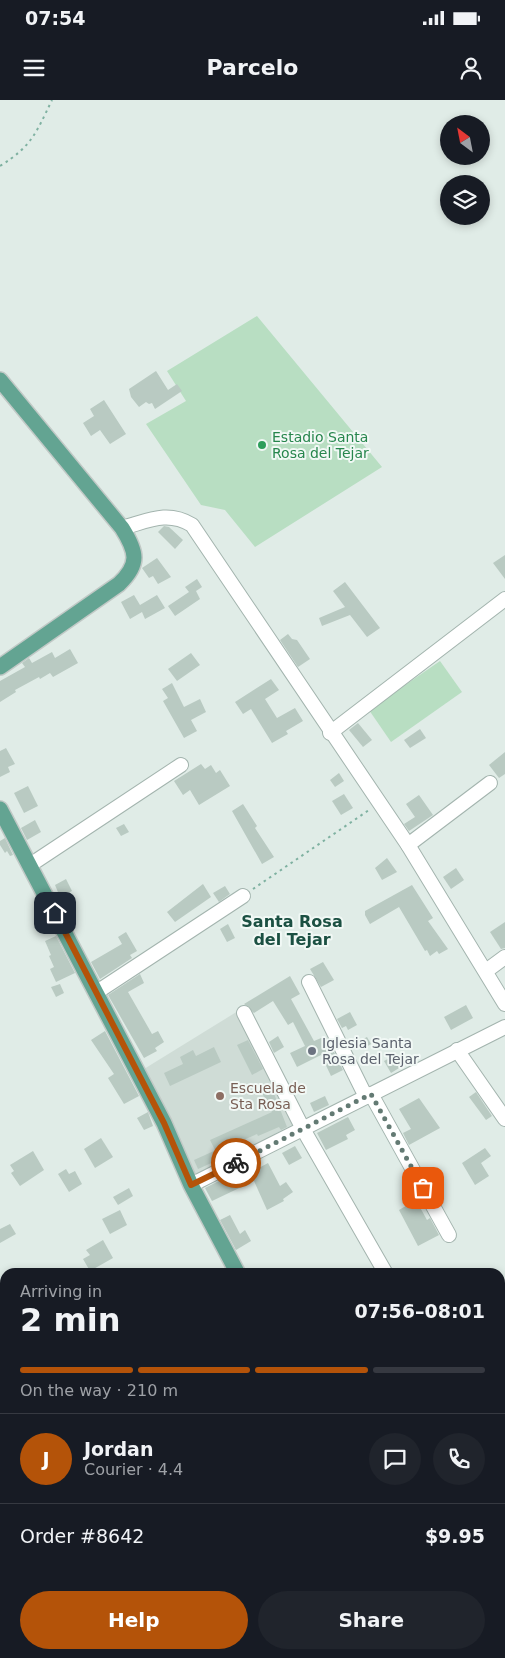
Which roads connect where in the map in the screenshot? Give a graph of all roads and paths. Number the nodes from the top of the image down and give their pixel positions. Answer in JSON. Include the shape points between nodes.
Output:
{"nodes":[{"id":1,"x":52,"y":100,"type":"edge"},
{"id":2,"x":0,"y":166,"type":"edge"},
{"id":3,"x":0,"y":380,"type":"edge"},
{"id":4,"x":122,"y":528,"type":"junction"},
{"id":5,"x":505,"y":599,"type":"edge"},
{"id":6,"x":0,"y":667,"type":"edge"},
{"id":7,"x":330,"y":733,"type":"junction"},
{"id":8,"x":181,"y":765,"type":"dead end"},
{"id":9,"x":490,"y":783,"type":"dead end"},
{"id":10,"x":378,"y":803,"type":"junction"},
{"id":11,"x":0,"y":809,"type":"edge"},
{"id":12,"x":408,"y":846,"type":"junction"},
{"id":13,"x":30,"y":865,"type":"junction"},
{"id":14,"x":242,"y":896,"type":"joint"},
{"id":15,"x":505,"y":957,"type":"edge"},
{"id":16,"x":486,"y":971,"type":"junction"},
{"id":17,"x":309,"y":982,"type":"dead end"},
{"id":18,"x":97,"y":992,"type":"junction"},
{"id":19,"x":505,"y":1004,"type":"edge"},
{"id":20,"x":244,"y":1013,"type":"dead end"},
{"id":21,"x":505,"y":1026,"type":"edge"},
{"id":22,"x":457,"y":1050,"type":"junction"},
{"id":23,"x":368,"y":1096,"type":"junction"},
{"id":24,"x":505,"y":1119,"type":"edge"},
{"id":25,"x":303,"y":1129,"type":"junction"},
{"id":26,"x":191,"y":1185,"type":"junction"},
{"id":27,"x":449,"y":1235,"type":"dead end"},
{"id":28,"x":235,"y":1268,"type":"edge"},
{"id":29,"x":383,"y":1268,"type":"edge"}],
"edges":[{"from":1,"to":2,"type":"path","via":[[34,137],[20,154]]},
{"from":3,"to":4,"type":"main road"},
{"from":4,"to":6,"type":"main road","via":[[135,558],[130,574]]},
{"from":4,"to":7,"type":"street","via":[[168,516],[192,525]]},
{"from":5,"to":7,"type":"street"},
{"from":7,"to":10,"type":"street"},
{"from":8,"to":13,"type":"street"},
{"from":9,"to":12,"type":"street"},
{"from":10,"to":12,"type":"street"},
{"from":10,"to":14,"type":"path"},
{"from":11,"to":13,"type":"main road"},
{"from":12,"to":16,"type":"street"},
{"from":13,"to":18,"type":"main road"},
{"from":14,"to":18,"type":"street"},
{"from":15,"to":16,"type":"street"},
{"from":16,"to":19,"type":"street"},
{"from":17,"to":23,"type":"street"},
{"from":18,"to":26,"type":"main road","via":[[164,1123]]},
{"from":20,"to":25,"type":"street"},
{"from":21,"to":22,"type":"street"},
{"from":22,"to":23,"type":"street"},
{"from":22,"to":24,"type":"street"},
{"from":23,"to":25,"type":"street"},
{"from":23,"to":27,"type":"street"},
{"from":25,"to":26,"type":"street"},
{"from":25,"to":29,"type":"street"},
{"from":26,"to":28,"type":"main road"}]}
